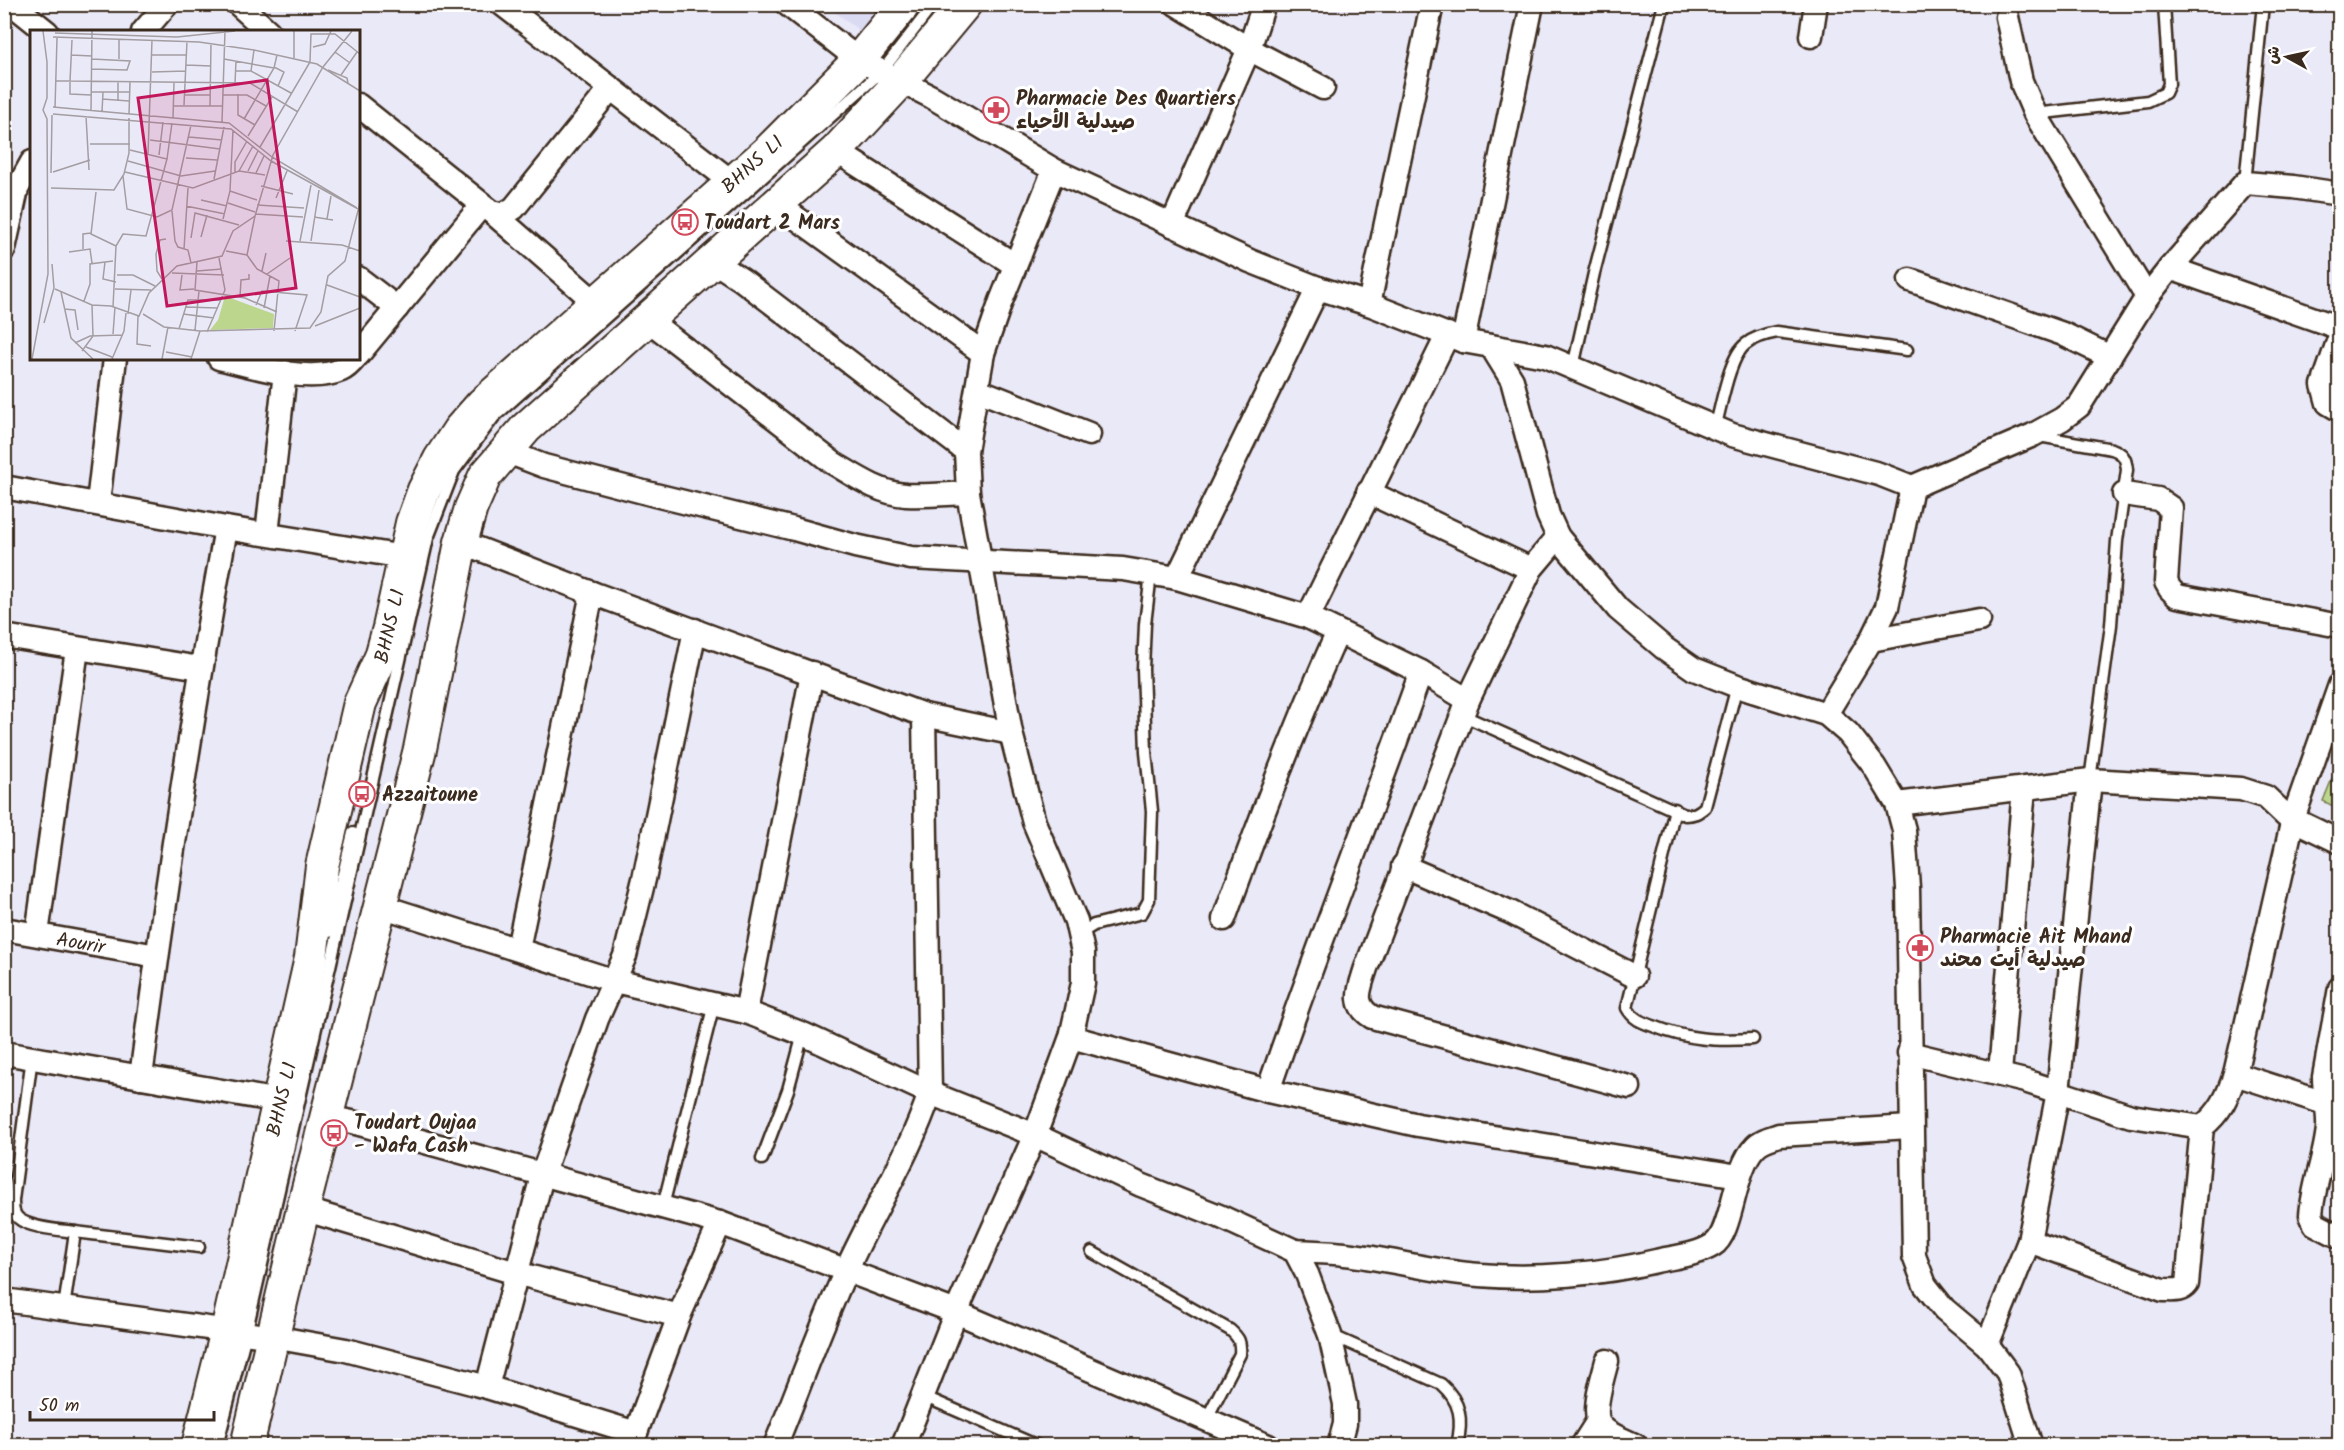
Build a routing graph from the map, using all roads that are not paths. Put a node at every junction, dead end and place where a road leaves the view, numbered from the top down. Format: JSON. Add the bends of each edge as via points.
{"nodes":[{"id":1,"x":12,"y":4,"type":"edge"},
{"id":2,"x":167,"y":4,"type":"edge"},
{"id":3,"x":238,"y":4,"type":"edge"},
{"id":4,"x":502,"y":4,"type":"edge"},
{"id":5,"x":787,"y":4,"type":"edge"},
{"id":6,"x":904,"y":4,"type":"edge"},
{"id":7,"x":922,"y":4,"type":"edge"},
{"id":8,"x":934,"y":4,"type":"edge"},
{"id":9,"x":965,"y":4,"type":"edge"},
{"id":10,"x":1176,"y":4,"type":"edge"},
{"id":11,"x":1264,"y":4,"type":"edge"},
{"id":12,"x":1432,"y":4,"type":"edge"},
{"id":13,"x":1532,"y":4,"type":"edge"},
{"id":14,"x":1664,"y":4,"type":"edge"},
{"id":15,"x":1816,"y":4,"type":"edge"},
{"id":16,"x":2163,"y":4,"type":"edge"},
{"id":17,"x":2263,"y":4,"type":"edge"},
{"id":18,"x":2007,"y":17,"type":"dead end"},
{"id":19,"x":44,"y":30,"type":"edge"},
{"id":20,"x":145,"y":30,"type":"edge"},
{"id":21,"x":267,"y":30,"type":"edge"},
{"id":22,"x":1811,"y":36,"type":"dead end"},
{"id":23,"x":1249,"y":49,"type":"junction"},
{"id":24,"x":879,"y":70,"type":"junction"},
{"id":25,"x":611,"y":88,"type":"junction"},
{"id":26,"x":1323,"y":88,"type":"dead end"},
{"id":27,"x":360,"y":107,"type":"edge"},
{"id":28,"x":2035,"y":114,"type":"junction"},
{"id":29,"x":836,"y":151,"type":"junction"},
{"id":30,"x":30,"y":166,"type":"edge"},
{"id":31,"x":1054,"y":170,"type":"junction"},
{"id":32,"x":732,"y":182,"type":"junction"},
{"id":33,"x":2245,"y":183,"type":"junction"},
{"id":34,"x":2340,"y":194,"type":"edge"},
{"id":35,"x":777,"y":204,"type":"junction"},
{"id":36,"x":488,"y":209,"type":"junction"},
{"id":37,"x":1173,"y":225,"type":"junction"},
{"id":38,"x":4,"y":249,"type":"edge"},
{"id":39,"x":713,"y":261,"type":"junction"},
{"id":40,"x":1015,"y":265,"type":"junction"},
{"id":41,"x":2170,"y":268,"type":"junction"},
{"id":42,"x":360,"y":280,"type":"edge"},
{"id":43,"x":1910,"y":280,"type":"dead end"},
{"id":44,"x":1318,"y":288,"type":"junction"},
{"id":45,"x":2147,"y":297,"type":"junction"},
{"id":46,"x":596,"y":303,"type":"junction"},
{"id":47,"x":1369,"y":303,"type":"junction"},
{"id":48,"x":397,"y":308,"type":"junction"},
{"id":49,"x":648,"y":320,"type":"junction"},
{"id":50,"x":2340,"y":328,"type":"edge"},
{"id":51,"x":2340,"y":336,"type":"edge"},
{"id":52,"x":1455,"y":337,"type":"junction"},
{"id":53,"x":1491,"y":346,"type":"junction"},
{"id":54,"x":1907,"y":350,"type":"dead end"},
{"id":55,"x":360,"y":353,"type":"edge"},
{"id":56,"x":983,"y":353,"type":"junction"},
{"id":57,"x":2110,"y":357,"type":"junction"},
{"id":58,"x":116,"y":360,"type":"edge"},
{"id":59,"x":228,"y":360,"type":"edge"},
{"id":60,"x":354,"y":360,"type":"edge"},
{"id":61,"x":1573,"y":367,"type":"junction"},
{"id":62,"x":285,"y":372,"type":"junction"},
{"id":63,"x":978,"y":390,"type":"junction"},
{"id":64,"x":2340,"y":410,"type":"edge"},
{"id":65,"x":1715,"y":428,"type":"junction"},
{"id":66,"x":1089,"y":434,"type":"dead end"},
{"id":67,"x":2033,"y":435,"type":"junction"},
{"id":68,"x":505,"y":451,"type":"junction"},
{"id":69,"x":966,"y":451,"type":"junction"},
{"id":70,"x":4,"y":487,"type":"edge"},
{"id":71,"x":1912,"y":487,"type":"junction"},
{"id":72,"x":1368,"y":492,"type":"junction"},
{"id":73,"x":968,"y":493,"type":"junction"},
{"id":74,"x":2124,"y":494,"type":"junction"},
{"id":75,"x":98,"y":503,"type":"junction"},
{"id":76,"x":226,"y":528,"type":"junction"},
{"id":77,"x":267,"y":534,"type":"junction"},
{"id":78,"x":1558,"y":537,"type":"junction"},
{"id":79,"x":461,"y":542,"type":"junction"},
{"id":80,"x":404,"y":557,"type":"junction"},
{"id":81,"x":979,"y":560,"type":"junction"},
{"id":82,"x":1531,"y":569,"type":"junction"},
{"id":83,"x":1151,"y":574,"type":"junction"},
{"id":84,"x":1177,"y":578,"type":"junction"},
{"id":85,"x":592,"y":593,"type":"junction"},
{"id":86,"x":1308,"y":616,"type":"junction"},
{"id":87,"x":1979,"y":620,"type":"dead end"},
{"id":88,"x":2340,"y":626,"type":"edge"},
{"id":89,"x":694,"y":630,"type":"junction"},
{"id":90,"x":1338,"y":632,"type":"junction"},
{"id":91,"x":4,"y":636,"type":"edge"},
{"id":92,"x":1871,"y":640,"type":"junction"},
{"id":93,"x":77,"y":649,"type":"junction"},
{"id":94,"x":201,"y":668,"type":"junction"},
{"id":95,"x":1421,"y":672,"type":"junction"},
{"id":96,"x":812,"y":673,"type":"junction"},
{"id":97,"x":2340,"y":685,"type":"edge"},
{"id":98,"x":1737,"y":686,"type":"junction"},
{"id":99,"x":1465,"y":707,"type":"junction"},
{"id":100,"x":1826,"y":714,"type":"junction"},
{"id":101,"x":924,"y":715,"type":"junction"},
{"id":102,"x":1011,"y":733,"type":"junction"},
{"id":103,"x":2090,"y":780,"type":"junction"},
{"id":104,"x":2024,"y":788,"type":"junction"},
{"id":105,"x":1897,"y":804,"type":"junction"},
{"id":106,"x":1675,"y":810,"type":"junction"},
{"id":107,"x":2293,"y":819,"type":"junction"},
{"id":108,"x":2340,"y":842,"type":"edge"},
{"id":109,"x":1403,"y":866,"type":"junction"},
{"id":110,"x":381,"y":906,"type":"junction"},
{"id":111,"x":1224,"y":919,"type":"dead end"},
{"id":112,"x":4,"y":929,"type":"edge"},
{"id":113,"x":37,"y":934,"type":"junction"},
{"id":114,"x":1079,"y":934,"type":"junction"},
{"id":115,"x":518,"y":950,"type":"junction"},
{"id":116,"x":157,"y":956,"type":"junction"},
{"id":117,"x":1634,"y":976,"type":"junction"},
{"id":118,"x":615,"y":981,"type":"junction"},
{"id":119,"x":2340,"y":988,"type":"edge"},
{"id":120,"x":714,"y":1004,"type":"junction"},
{"id":121,"x":746,"y":1012,"type":"junction"},
{"id":122,"x":803,"y":1034,"type":"junction"},
{"id":123,"x":1071,"y":1037,"type":"junction"},
{"id":124,"x":1753,"y":1039,"type":"dead end"},
{"id":125,"x":4,"y":1053,"type":"edge"},
{"id":126,"x":1909,"y":1053,"type":"junction"},
{"id":127,"x":33,"y":1057,"type":"junction"},
{"id":128,"x":2000,"y":1073,"type":"junction"},
{"id":129,"x":2235,"y":1074,"type":"junction"},
{"id":130,"x":141,"y":1077,"type":"junction"},
{"id":131,"x":1629,"y":1087,"type":"dead end"},
{"id":132,"x":1268,"y":1091,"type":"junction"},
{"id":133,"x":2058,"y":1092,"type":"junction"},
{"id":134,"x":930,"y":1093,"type":"junction"},
{"id":135,"x":279,"y":1101,"type":"junction"},
{"id":136,"x":2333,"y":1106,"type":"edge"},
{"id":137,"x":327,"y":1117,"type":"junction"},
{"id":138,"x":1910,"y":1127,"type":"junction"},
{"id":139,"x":2202,"y":1127,"type":"junction"},
{"id":140,"x":1035,"y":1135,"type":"junction"},
{"id":141,"x":762,"y":1159,"type":"dead end"},
{"id":142,"x":542,"y":1176,"type":"junction"},
{"id":143,"x":1739,"y":1176,"type":"junction"},
{"id":144,"x":663,"y":1206,"type":"junction"},
{"id":145,"x":303,"y":1209,"type":"junction"},
{"id":146,"x":720,"y":1223,"type":"junction"},
{"id":147,"x":75,"y":1232,"type":"junction"},
{"id":148,"x":2340,"y":1237,"type":"edge"},
{"id":149,"x":2029,"y":1241,"type":"junction"},
{"id":150,"x":199,"y":1247,"type":"dead end"},
{"id":151,"x":1295,"y":1251,"type":"junction"},
{"id":152,"x":1092,"y":1252,"type":"dead end"},
{"id":153,"x":846,"y":1271,"type":"junction"},
{"id":154,"x":516,"y":1272,"type":"junction"},
{"id":155,"x":4,"y":1300,"type":"edge"},
{"id":156,"x":63,"y":1308,"type":"junction"},
{"id":157,"x":956,"y":1312,"type":"junction"},
{"id":158,"x":679,"y":1316,"type":"junction"},
{"id":159,"x":245,"y":1333,"type":"junction"},
{"id":160,"x":1330,"y":1335,"type":"junction"},
{"id":161,"x":1987,"y":1345,"type":"junction"},
{"id":162,"x":1607,"y":1361,"type":"dead end"},
{"id":163,"x":487,"y":1387,"type":"junction"},
{"id":164,"x":923,"y":1396,"type":"junction"},
{"id":165,"x":1206,"y":1420,"type":"junction"},
{"id":166,"x":1598,"y":1421,"type":"junction"},
{"id":167,"x":634,"y":1439,"type":"edge"},
{"id":168,"x":908,"y":1444,"type":"edge"},
{"id":169,"x":198,"y":1446,"type":"edge"},
{"id":170,"x":208,"y":1446,"type":"edge"},
{"id":171,"x":217,"y":1446,"type":"edge"},
{"id":172,"x":247,"y":1446,"type":"edge"},
{"id":173,"x":775,"y":1446,"type":"edge"},
{"id":174,"x":1038,"y":1446,"type":"edge"},
{"id":175,"x":1268,"y":1446,"type":"edge"},
{"id":176,"x":1339,"y":1446,"type":"edge"},
{"id":177,"x":1457,"y":1446,"type":"edge"},
{"id":178,"x":1582,"y":1446,"type":"edge"},
{"id":179,"x":1636,"y":1446,"type":"edge"},
{"id":180,"x":2031,"y":1446,"type":"edge"}],
"edges":[{"from":1,"to":19,"type":"street"},
{"from":2,"to":20,"type":"street"},
{"from":3,"to":21,"type":"street"},
{"from":4,"to":25,"type":"street"},
{"from":5,"to":24,"type":"street"},
{"from":6,"to":24,"type":"street"},
{"from":7,"to":24,"type":"lane","name":"BHNS L1"},
{"from":8,"to":24,"type":"lane","name":"BHNS L1"},
{"from":9,"to":24,"type":"street"},
{"from":10,"to":23,"type":"street"},
{"from":11,"to":23,"type":"street"},
{"from":12,"to":47,"type":"street"},
{"from":13,"to":52,"type":"street"},
{"from":14,"to":61,"type":"lane"},
{"from":15,"to":22,"type":"street"},
{"from":16,"to":28,"type":"lane","via":[[2169,84],[2165,93],[2148,101]]},
{"from":17,"to":33,"type":"lane"},
{"from":18,"to":28,"type":"street","via":[[2021,81]]},
{"from":23,"to":26,"type":"street"},
{"from":23,"to":37,"type":"street"},
{"from":24,"to":29,"type":"street"},
{"from":24,"to":31,"type":"street"},
{"from":24,"to":32,"type":"street"},
{"from":24,"to":159,"type":"lane","name":"BHNS L1","via":[[494,417],[454,471],[428,538]]},
{"from":25,"to":32,"type":"street"},
{"from":25,"to":36,"type":"street","via":[[514,208],[504,214]]},
{"from":27,"to":36,"type":"street"},
{"from":28,"to":45,"type":"street"},
{"from":29,"to":35,"type":"street"},
{"from":29,"to":40,"type":"street"},
{"from":30,"to":38,"type":"street","via":[[17,189]]},
{"from":31,"to":37,"type":"street"},
{"from":31,"to":40,"type":"street"},
{"from":32,"to":46,"type":"street"},
{"from":33,"to":34,"type":"street"},
{"from":33,"to":41,"type":"street"},
{"from":35,"to":39,"type":"street"},
{"from":35,"to":56,"type":"street"},
{"from":36,"to":46,"type":"street"},
{"from":36,"to":48,"type":"street"},
{"from":37,"to":44,"type":"street"},
{"from":39,"to":49,"type":"street"},
{"from":39,"to":69,"type":"street"},
{"from":40,"to":56,"type":"street"},
{"from":41,"to":45,"type":"street"},
{"from":41,"to":50,"type":"street"},
{"from":42,"to":48,"type":"street"},
{"from":43,"to":57,"type":"street","via":[[2063,334]]},
{"from":44,"to":47,"type":"street"},
{"from":44,"to":84,"type":"street"},
{"from":45,"to":57,"type":"street"},
{"from":46,"to":80,"type":"street","via":[[482,404],[459,430],[424,490]]},
{"from":47,"to":52,"type":"street"},
{"from":48,"to":55,"type":"street"},
{"from":49,"to":68,"type":"street"},
{"from":49,"to":73,"type":"street","via":[[832,463],[861,480],[905,495]]},
{"from":51,"to":64,"type":"street","via":[[2323,385],[2328,402]]},
{"from":52,"to":53,"type":"street"},
{"from":52,"to":72,"type":"street"},
{"from":53,"to":61,"type":"street","via":[[1545,356]]},
{"from":53,"to":78,"type":"street","via":[[1512,380],[1548,515]]},
{"from":54,"to":65,"type":"lane","via":[[1777,332],[1759,336],[1744,345],[1735,360]]},
{"from":56,"to":63,"type":"street"},
{"from":57,"to":67,"type":"street","via":[[2079,406]]},
{"from":58,"to":75,"type":"street"},
{"from":59,"to":62,"type":"street"},
{"from":60,"to":62,"type":"street","via":[[343,370],[325,375]]},
{"from":61,"to":65,"type":"street"},
{"from":62,"to":77,"type":"street"},
{"from":63,"to":66,"type":"street"},
{"from":63,"to":69,"type":"street"},
{"from":65,"to":71,"type":"street"},
{"from":67,"to":71,"type":"street"},
{"from":67,"to":74,"type":"lane","via":[[2120,452],[2126,459]]},
{"from":68,"to":79,"type":"street","via":[[485,476]]},
{"from":68,"to":81,"type":"street","via":[[544,465],[855,546],[911,558]]},
{"from":69,"to":73,"type":"street"},
{"from":70,"to":75,"type":"street"},
{"from":71,"to":92,"type":"street","via":[[1887,607]]},
{"from":72,"to":82,"type":"street"},
{"from":72,"to":86,"type":"street"},
{"from":73,"to":81,"type":"street"},
{"from":74,"to":88,"type":"street","via":[[2158,499],[2171,508],[2166,582],[2177,596]]},
{"from":74,"to":103,"type":"lane","via":[[2112,625]]},
{"from":75,"to":76,"type":"street"},
{"from":76,"to":77,"type":"street"},
{"from":76,"to":94,"type":"street"},
{"from":77,"to":80,"type":"street"},
{"from":78,"to":82,"type":"street"},
{"from":78,"to":98,"type":"street","via":[[1618,609],[1664,648],[1694,669]]},
{"from":79,"to":85,"type":"street"},
{"from":79,"to":110,"type":"street","via":[[420,749]]},
{"from":80,"to":135,"type":"street","via":[[390,628],[360,703],[322,866],[311,958]]},
{"from":81,"to":83,"type":"street"},
{"from":81,"to":102,"type":"street"},
{"from":82,"to":99,"type":"street"},
{"from":83,"to":84,"type":"street"},
{"from":83,"to":114,"type":"lane","via":[[1143,669],[1152,811],[1149,900],[1142,913],[1094,925]]},
{"from":84,"to":86,"type":"street"},
{"from":85,"to":89,"type":"street"},
{"from":85,"to":115,"type":"street"},
{"from":86,"to":90,"type":"street"},
{"from":87,"to":92,"type":"street"},
{"from":89,"to":96,"type":"street"},
{"from":89,"to":118,"type":"street","via":[[644,879]]},
{"from":90,"to":95,"type":"street"},
{"from":90,"to":111,"type":"street","via":[[1306,702]]},
{"from":91,"to":93,"type":"street"},
{"from":92,"to":100,"type":"street"},
{"from":93,"to":94,"type":"street"},
{"from":93,"to":113,"type":"street"},
{"from":94,"to":116,"type":"street"},
{"from":95,"to":99,"type":"street"},
{"from":95,"to":132,"type":"street"},
{"from":96,"to":101,"type":"street"},
{"from":96,"to":121,"type":"street"},
{"from":97,"to":107,"type":"street"},
{"from":98,"to":100,"type":"street"},
{"from":98,"to":106,"type":"lane","via":[[1705,807],[1690,814]]},
{"from":99,"to":106,"type":"lane"},
{"from":99,"to":109,"type":"street"},
{"from":100,"to":105,"type":"street","via":[[1848,733]]},
{"from":101,"to":102,"type":"street"},
{"from":101,"to":134,"type":"street"},
{"from":102,"to":114,"type":"street","via":[[1034,822]]},
{"from":103,"to":104,"type":"street"},
{"from":103,"to":107,"type":"street","via":[[2241,789],[2266,797]]},
{"from":103,"to":133,"type":"street"},
{"from":104,"to":105,"type":"street"},
{"from":104,"to":128,"type":"street"},
{"from":105,"to":126,"type":"street","via":[[1904,830],[1908,888]]},
{"from":106,"to":117,"type":"lane"},
{"from":107,"to":108,"type":"street"},
{"from":107,"to":129,"type":"street"},
{"from":109,"to":117,"type":"street","via":[[1510,912]]},
{"from":109,"to":131,"type":"street","via":[[1359,993],[1359,1006],[1364,1012]]},
{"from":110,"to":115,"type":"street"},
{"from":110,"to":137,"type":"street"},
{"from":112,"to":113,"type":"street","name":"Aourir"},
{"from":113,"to":116,"type":"street","name":"Aourir"},
{"from":114,"to":123,"type":"street","via":[[1083,983]]},
{"from":115,"to":118,"type":"street"},
{"from":116,"to":130,"type":"street"},
{"from":117,"to":124,"type":"lane","via":[[1627,1008],[1641,1022],[1691,1039]]},
{"from":118,"to":120,"type":"street"},
{"from":118,"to":142,"type":"street","via":[[597,1019]]},
{"from":119,"to":136,"type":"street","via":[[2324,1077]]},
{"from":120,"to":121,"type":"street"},
{"from":120,"to":144,"type":"lane"},
{"from":121,"to":122,"type":"street"},
{"from":122,"to":134,"type":"street"},
{"from":122,"to":141,"type":"lane","via":[[788,1090]]},
{"from":123,"to":132,"type":"street"},
{"from":123,"to":140,"type":"street"},
{"from":125,"to":127,"type":"street"},
{"from":126,"to":128,"type":"street"},
{"from":126,"to":138,"type":"street"},
{"from":127,"to":130,"type":"street"},
{"from":127,"to":147,"type":"lane","via":[[14,1212],[29,1224]]},
{"from":128,"to":133,"type":"street"},
{"from":129,"to":136,"type":"street"},
{"from":129,"to":139,"type":"street","via":[[2228,1097],[2216,1116]]},
{"from":130,"to":135,"type":"street"},
{"from":132,"to":143,"type":"street","via":[[1418,1125]]},
{"from":133,"to":139,"type":"street","via":[[2131,1116]]},
{"from":133,"to":149,"type":"street"},
{"from":134,"to":140,"type":"street"},
{"from":134,"to":153,"type":"street","via":[[903,1161]]},
{"from":135,"to":159,"type":"street"},
{"from":136,"to":148,"type":"street","via":[[2311,1215],[2315,1224]]},
{"from":137,"to":142,"type":"street"},
{"from":137,"to":145,"type":"street"},
{"from":138,"to":143,"type":"street","via":[[1779,1135],[1754,1148]]},
{"from":138,"to":161,"type":"street","via":[[1914,1256],[1925,1285],[1944,1309]]},
{"from":139,"to":149,"type":"street","via":[[2184,1288],[2163,1290]]},
{"from":140,"to":151,"type":"street"},
{"from":140,"to":157,"type":"street"},
{"from":142,"to":144,"type":"street"},
{"from":142,"to":154,"type":"street"},
{"from":143,"to":151,"type":"street","via":[[1723,1233],[1716,1243],[1644,1264],[1593,1272],[1480,1275],[1345,1254]]},
{"from":144,"to":146,"type":"street"},
{"from":145,"to":154,"type":"street"},
{"from":145,"to":159,"type":"street"},
{"from":146,"to":153,"type":"street"},
{"from":146,"to":158,"type":"street"},
{"from":147,"to":150,"type":"lane"},
{"from":147,"to":156,"type":"lane"},
{"from":149,"to":161,"type":"street"},
{"from":151,"to":160,"type":"street"},
{"from":152,"to":165,"type":"lane","via":[[1239,1337],[1240,1354]]},
{"from":153,"to":157,"type":"street"},
{"from":153,"to":173,"type":"street"},
{"from":154,"to":158,"type":"street"},
{"from":154,"to":163,"type":"street"},
{"from":155,"to":156,"type":"street"},
{"from":156,"to":159,"type":"street"},
{"from":157,"to":164,"type":"street"},
{"from":157,"to":165,"type":"street"},
{"from":158,"to":167,"type":"street"},
{"from":159,"to":163,"type":"street","via":[[346,1350]]},
{"from":159,"to":169,"type":"street"},
{"from":159,"to":170,"type":"lane","name":"BHNS L1"},
{"from":159,"to":171,"type":"lane","name":"BHNS L1"},
{"from":159,"to":172,"type":"street"},
{"from":160,"to":176,"type":"street","via":[[1345,1404]]},
{"from":160,"to":177,"type":"lane","via":[[1441,1384],[1454,1396],[1459,1412]]},
{"from":161,"to":180,"type":"street","via":[[2008,1373]]},
{"from":162,"to":166,"type":"street"},
{"from":163,"to":167,"type":"street"},
{"from":164,"to":168,"type":"street"},
{"from":164,"to":174,"type":"lane"},
{"from":165,"to":175,"type":"street"},
{"from":166,"to":178,"type":"street"},
{"from":166,"to":179,"type":"street","via":[[1603,1428]]}]}
